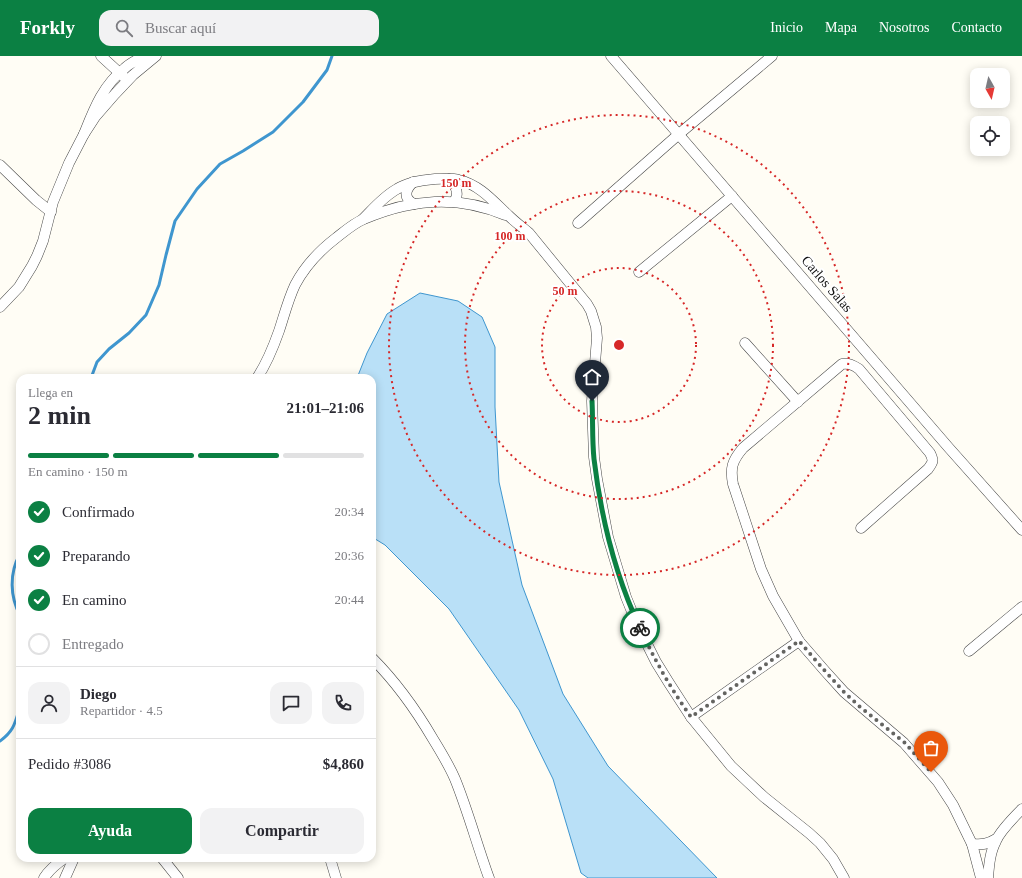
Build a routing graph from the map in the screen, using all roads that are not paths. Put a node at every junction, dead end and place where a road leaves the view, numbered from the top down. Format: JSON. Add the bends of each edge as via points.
{"nodes":[{"id":1,"x":101,"y":56,"type":"edge"},
{"id":2,"x":144,"y":56,"type":"edge"},
{"id":3,"x":156,"y":56,"type":"edge"},
{"id":4,"x":612,"y":56,"type":"edge"},
{"id":5,"x":772,"y":56,"type":"edge"},
{"id":6,"x":119,"y":73,"type":"junction"},
{"id":7,"x":128,"y":81,"type":"junction"},
{"id":8,"x":84,"y":134,"type":"junction"},
{"id":9,"x":679,"y":134,"type":"junction"},
{"id":10,"x":0,"y":165,"type":"edge"},
{"id":11,"x":449,"y":179,"type":"junction"},
{"id":12,"x":413,"y":182,"type":"junction"},
{"id":13,"x":732,"y":196,"type":"junction"},
{"id":14,"x":454,"y":202,"type":"junction"},
{"id":15,"x":414,"y":204,"type":"junction"},
{"id":16,"x":51,"y":212,"type":"junction"},
{"id":17,"x":509,"y":216,"type":"junction"},
{"id":18,"x":363,"y":219,"type":"junction"},
{"id":19,"x":578,"y":223,"type":"dead end"},
{"id":20,"x":639,"y":272,"type":"dead end"},
{"id":21,"x":0,"y":307,"type":"edge"},
{"id":22,"x":745,"y":343,"type":"dead end"},
{"id":23,"x":259,"y":374,"type":"edge"},
{"id":24,"x":798,"y":402,"type":"junction"},
{"id":25,"x":861,"y":528,"type":"dead end"},
{"id":26,"x":1022,"y":530,"type":"edge"},
{"id":27,"x":1022,"y":606,"type":"edge"},
{"id":28,"x":799,"y":641,"type":"junction"},
{"id":29,"x":969,"y":650,"type":"dead end"},
{"id":30,"x":376,"y":662,"type":"edge"},
{"id":31,"x":691,"y":717,"type":"junction"},
{"id":32,"x":1022,"y":809,"type":"edge"},
{"id":33,"x":996,"y":839,"type":"junction"},
{"id":34,"x":972,"y":844,"type":"junction"},
{"id":35,"x":59,"y":862,"type":"edge"},
{"id":36,"x":72,"y":862,"type":"edge"},
{"id":37,"x":165,"y":862,"type":"edge"},
{"id":38,"x":331,"y":862,"type":"edge"},
{"id":39,"x":44,"y":878,"type":"edge"},
{"id":40,"x":65,"y":878,"type":"edge"},
{"id":41,"x":178,"y":878,"type":"edge"},
{"id":42,"x":336,"y":878,"type":"edge"},
{"id":43,"x":489,"y":878,"type":"edge"},
{"id":44,"x":844,"y":878,"type":"edge"},
{"id":45,"x":981,"y":878,"type":"edge"},
{"id":46,"x":988,"y":878,"type":"edge"}],
"edges":[{"from":1,"to":6,"type":"street"},
{"from":2,"to":6,"type":"street"},
{"from":3,"to":7,"type":"street"},
{"from":4,"to":9,"type":"street","name":"Carlos Salas"},
{"from":5,"to":9,"type":"street"},
{"from":6,"to":7,"type":"street"},
{"from":6,"to":8,"type":"street","via":[[106,87]]},
{"from":7,"to":8,"type":"street","via":[[95,117]]},
{"from":8,"to":16,"type":"street","via":[[69,163]]},
{"from":9,"to":13,"type":"street","name":"Carlos Salas"},
{"from":9,"to":19,"type":"street"},
{"from":10,"to":16,"type":"street"},
{"from":11,"to":12,"type":"street"},
{"from":11,"to":14,"type":"street","via":[[458,192]]},
{"from":11,"to":17,"type":"street","via":[[471,184],[491,198]]},
{"from":12,"to":15,"type":"street","via":[[406,194]]},
{"from":12,"to":18,"type":"street","via":[[392,192]]},
{"from":13,"to":20,"type":"street"},
{"from":13,"to":26,"type":"street","name":"Carlos Salas"},
{"from":14,"to":15,"type":"street"},
{"from":14,"to":17,"type":"street","via":[[490,208]]},
{"from":15,"to":18,"type":"street"},
{"from":16,"to":21,"type":"street","via":[[43,241],[32,266],[19,287]]},
{"from":17,"to":31,"type":"street","via":[[534,239],[592,310],[596,327],[592,401],[594,457],[608,537],[626,597],[638,624],[656,662]]},
{"from":18,"to":23,"type":"street","via":[[323,247],[304,270],[295,285],[273,349]]},
{"from":22,"to":24,"type":"street"},
{"from":24,"to":25,"type":"street","via":[[842,364],[852,364],[860,369],[930,453],[933,460],[928,469]]},
{"from":24,"to":28,"type":"street","via":[[743,448],[732,464],[731,473],[761,569]]},
{"from":27,"to":29,"type":"street"},
{"from":28,"to":31,"type":"street"},
{"from":28,"to":34,"type":"street","via":[[844,692],[904,742],[923,763],[949,799]]},
{"from":30,"to":43,"type":"street","via":[[407,699],[443,756],[468,814]]},
{"from":31,"to":44,"type":"street","via":[[731,766],[820,844]]},
{"from":32,"to":33,"type":"street"},
{"from":33,"to":34,"type":"street","via":[[981,845]]},
{"from":33,"to":46,"type":"street"},
{"from":34,"to":45,"type":"street"},
{"from":35,"to":39,"type":"street"},
{"from":36,"to":40,"type":"street"},
{"from":37,"to":41,"type":"street"},
{"from":38,"to":42,"type":"street"}]}
